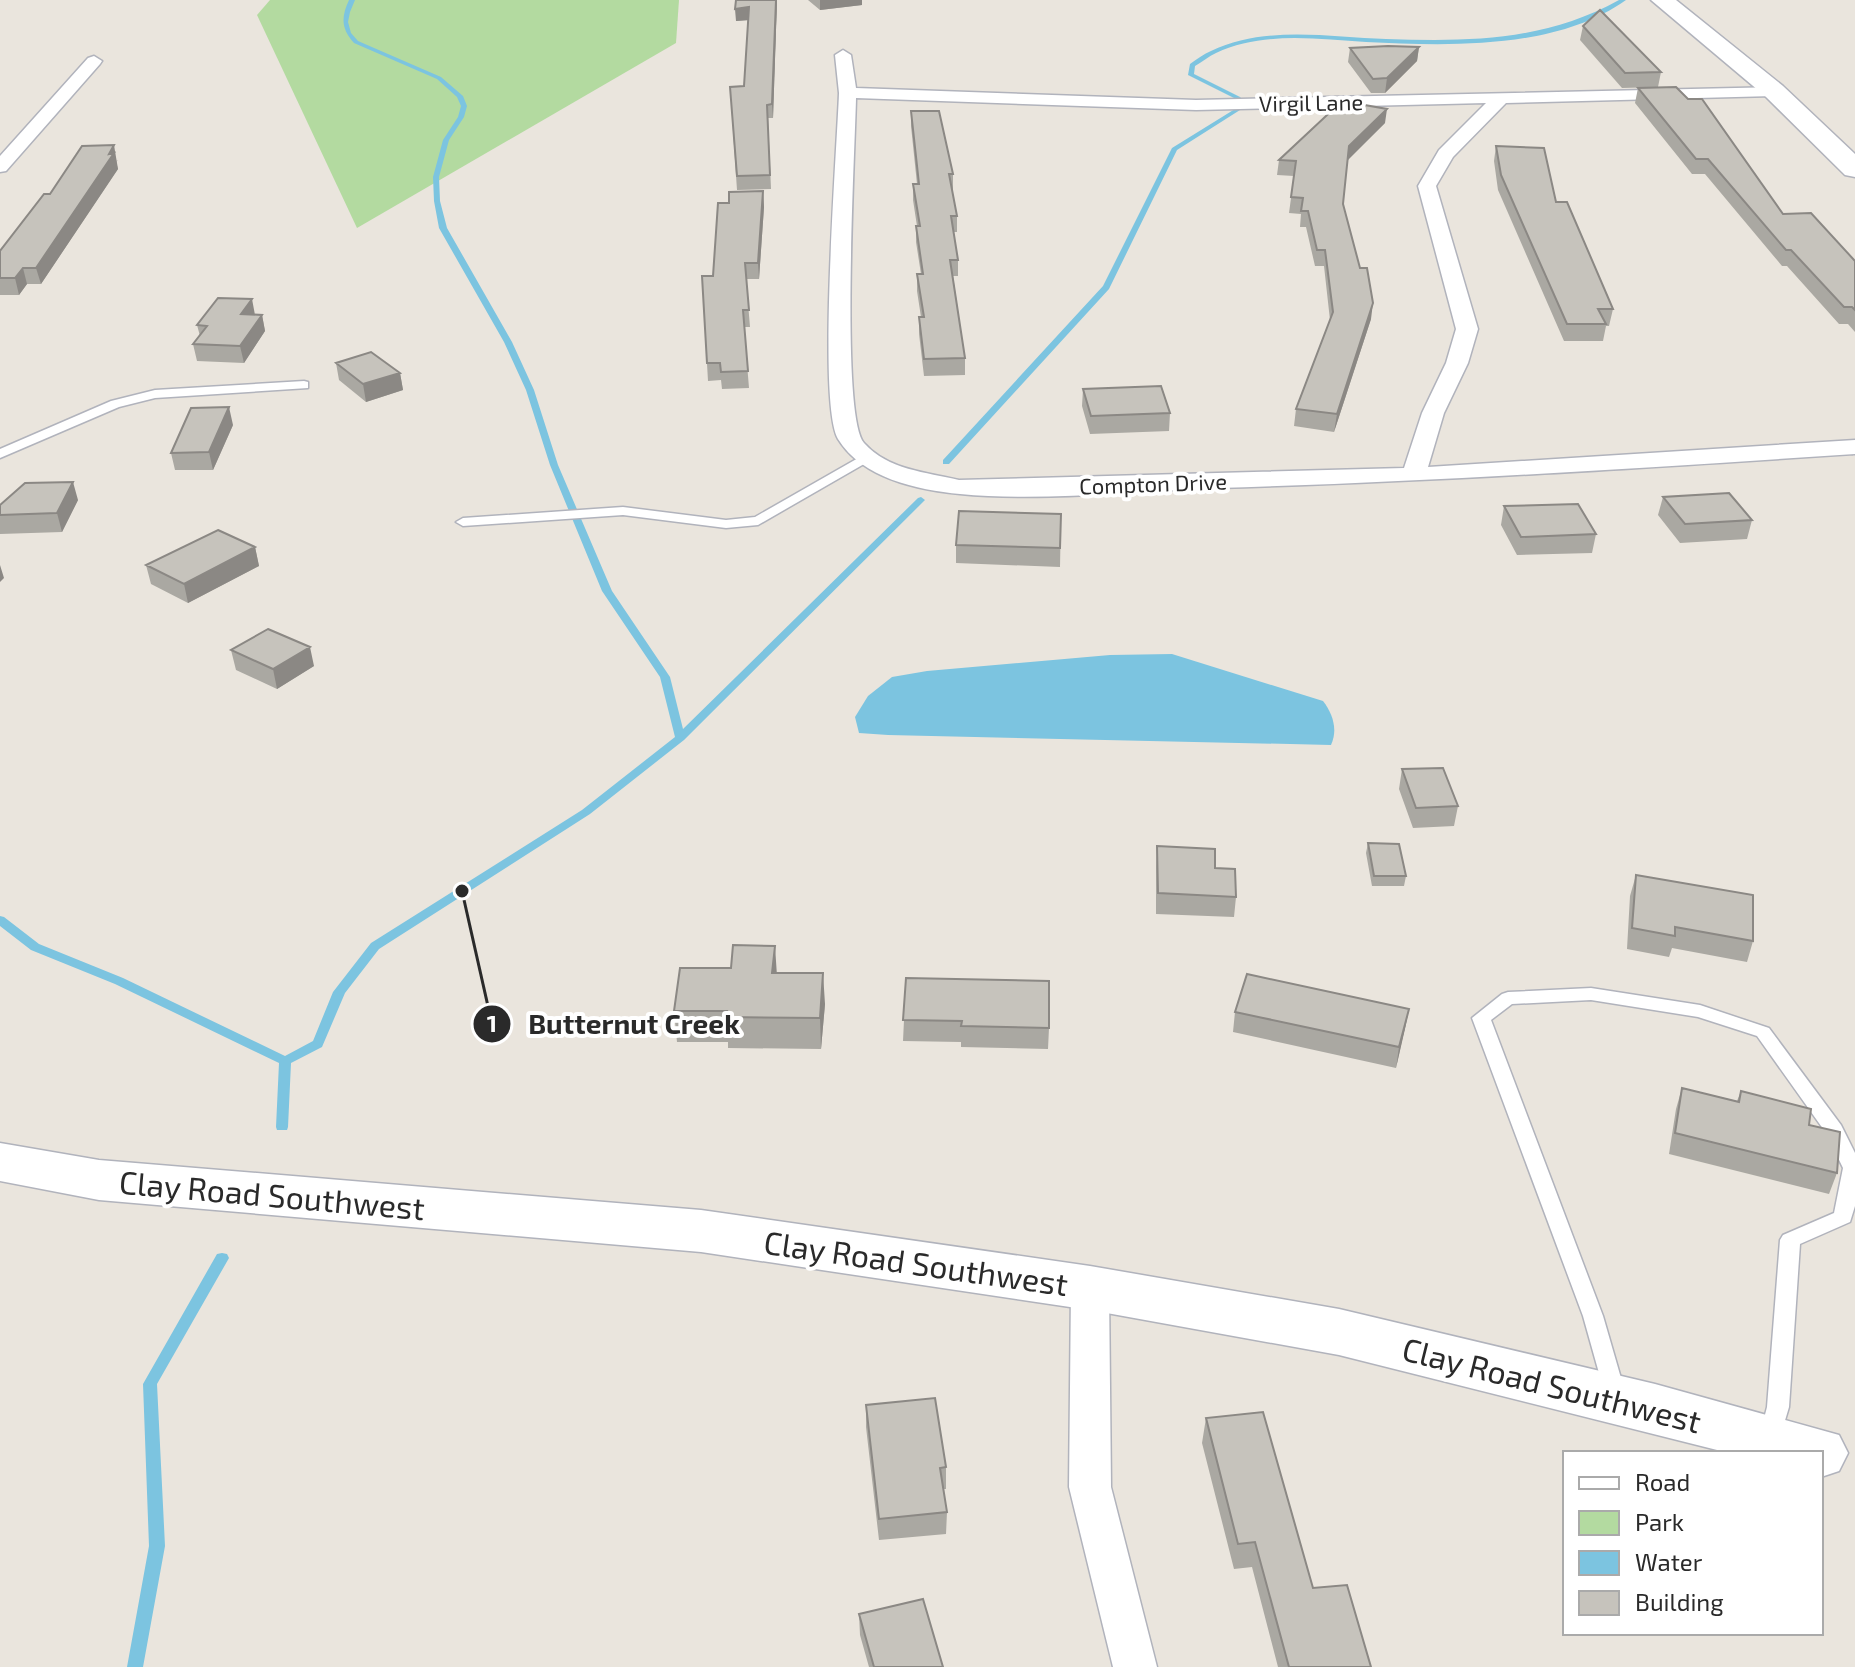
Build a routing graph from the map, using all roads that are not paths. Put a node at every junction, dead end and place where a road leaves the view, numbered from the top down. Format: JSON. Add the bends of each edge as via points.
{"nodes":[{"id":1,"x":1662,"y":0,"type":"edge"},
{"id":2,"x":843,"y":55,"type":"dead end"},
{"id":3,"x":94,"y":61,"type":"dead end"},
{"id":4,"x":1774,"y":91,"type":"junction"},
{"id":5,"x":848,"y":93,"type":"junction"},
{"id":6,"x":1502,"y":97,"type":"junction"},
{"id":7,"x":0,"y":167,"type":"edge"},
{"id":8,"x":1855,"y":169,"type":"edge"},
{"id":9,"x":304,"y":385,"type":"dead end"},
{"id":10,"x":1855,"y":447,"type":"edge"},
{"id":11,"x":0,"y":454,"type":"edge"},
{"id":12,"x":867,"y":457,"type":"junction"},
{"id":13,"x":1414,"y":475,"type":"junction"},
{"id":14,"x":463,"y":522,"type":"dead end"},
{"id":15,"x":0,"y":1162,"type":"edge"},
{"id":16,"x":1090,"y":1288,"type":"junction"},
{"id":17,"x":1616,"y":1399,"type":"junction"},
{"id":18,"x":1803,"y":1449,"type":"edge"},
{"id":19,"x":1823,"y":1454,"type":"edge"},
{"id":20,"x":1855,"y":1463,"type":"edge"},
{"id":21,"x":1135,"y":1667,"type":"edge"}],
"edges":[{"from":1,"to":4,"type":"street"},
{"from":2,"to":5,"type":"street"},
{"from":3,"to":7,"type":"street"},
{"from":4,"to":6,"type":"street","name":"Virgil Lane"},
{"from":4,"to":8,"type":"street"},
{"from":5,"to":6,"type":"street","name":"Virgil Lane","via":[[1196,105]]},
{"from":5,"to":12,"type":"street","via":[[840,326],[843,417],[847,435]]},
{"from":6,"to":13,"type":"street","via":[[1445,154],[1427,186],[1467,329]]},
{"from":9,"to":11,"type":"lane","via":[[155,394],[103,409]]},
{"from":10,"to":13,"type":"street","name":"Compton Drive"},
{"from":12,"to":13,"type":"street","name":"Compton Drive","via":[[914,479],[959,487]]},
{"from":12,"to":14,"type":"lane","via":[[758,521],[726,524],[623,511]]},
{"from":15,"to":16,"type":"street","name":"Clay Road Southwest","via":[[99,1180],[701,1231]]},
{"from":16,"to":17,"type":"street","name":"Clay Road Southwest","via":[[1339,1332]]},
{"from":16,"to":21,"type":"street","via":[[1090,1487]]},
{"from":17,"to":18,"type":"street","name":"Clay Road Southwest"},
{"from":17,"to":18,"type":"lane","via":[[1593,1316],[1481,1018],[1508,998],[1591,994],[1700,1011],[1763,1032],[1834,1130],[1853,1168],[1843,1217],[1790,1240],[1778,1407]]},
{"from":19,"to":20,"type":"street","name":"Clay Road Southwest"}]}
